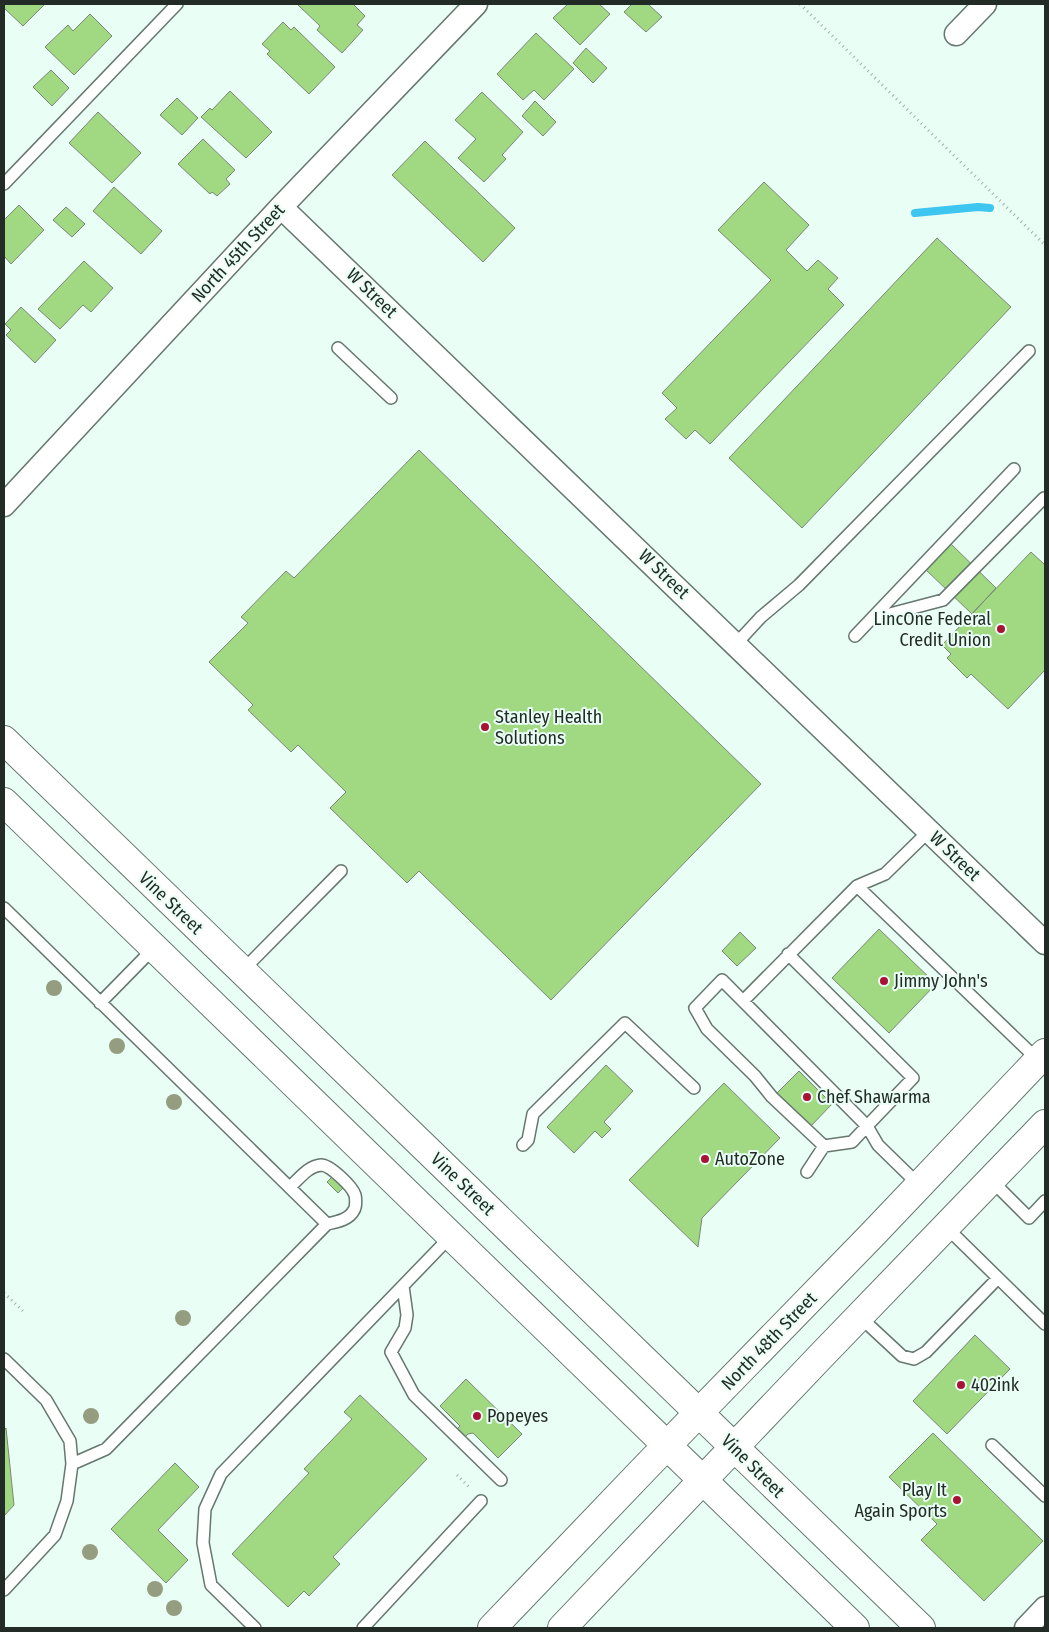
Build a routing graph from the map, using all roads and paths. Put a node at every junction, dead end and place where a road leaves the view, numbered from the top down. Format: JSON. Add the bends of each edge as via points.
{"nodes":[{"id":1,"x":177,"y":4,"type":"edge"},
{"id":2,"x":476,"y":4,"type":"edge"},
{"id":3,"x":800,"y":4,"type":"edge"},
{"id":4,"x":985,"y":4,"type":"edge"},
{"id":5,"x":956,"y":34,"type":"dead end"},
{"id":6,"x":4,"y":184,"type":"edge"},
{"id":7,"x":281,"y":207,"type":"junction"},
{"id":8,"x":1045,"y":245,"type":"edge"},
{"id":9,"x":338,"y":348,"type":"dead end"},
{"id":10,"x":1028,"y":351,"type":"dead end"},
{"id":11,"x":391,"y":398,"type":"dead end"},
{"id":12,"x":1014,"y":469,"type":"dead end"},
{"id":13,"x":1044,"y":498,"type":"dead end"},
{"id":14,"x":4,"y":506,"type":"edge"},
{"id":15,"x":871,"y":620,"type":"junction"},
{"id":16,"x":855,"y":636,"type":"dead end"},
{"id":17,"x":736,"y":644,"type":"junction"},
{"id":18,"x":4,"y":740,"type":"edge"},
{"id":19,"x":4,"y":802,"type":"edge"},
{"id":20,"x":929,"y":831,"type":"junction"},
{"id":21,"x":341,"y":870,"type":"dead end"},
{"id":22,"x":857,"y":886,"type":"junction"},
{"id":23,"x":4,"y":908,"type":"edge"},
{"id":24,"x":1045,"y":943,"type":"edge"},
{"id":25,"x":154,"y":948,"type":"junction"},
{"id":26,"x":788,"y":954,"type":"junction"},
{"id":27,"x":242,"y":972,"type":"junction"},
{"id":28,"x":743,"y":1001,"type":"junction"},
{"id":29,"x":100,"y":1003,"type":"junction"},
{"id":30,"x":1042,"y":1057,"type":"edge"},
{"id":31,"x":694,"y":1088,"type":"dead end"},
{"id":32,"x":1045,"y":1124,"type":"edge"},
{"id":33,"x":867,"y":1126,"type":"junction"},
{"id":34,"x":524,"y":1145,"type":"dead end"},
{"id":35,"x":824,"y":1146,"type":"junction"},
{"id":36,"x":807,"y":1172,"type":"dead end"},
{"id":37,"x":991,"y":1180,"type":"junction"},
{"id":38,"x":919,"y":1185,"type":"junction"},
{"id":39,"x":290,"y":1187,"type":"junction"},
{"id":40,"x":1045,"y":1201,"type":"edge"},
{"id":41,"x":327,"y":1224,"type":"junction"},
{"id":42,"x":945,"y":1226,"type":"junction"},
{"id":43,"x":451,"y":1236,"type":"junction"},
{"id":44,"x":998,"y":1278,"type":"junction"},
{"id":45,"x":403,"y":1286,"type":"junction"},
{"id":46,"x":4,"y":1293,"type":"edge"},
{"id":47,"x":24,"y":1312,"type":"dead end"},
{"id":48,"x":859,"y":1316,"type":"junction"},
{"id":49,"x":1045,"y":1324,"type":"edge"},
{"id":50,"x":4,"y":1359,"type":"edge"},
{"id":51,"x":699,"y":1412,"type":"junction"},
{"id":52,"x":992,"y":1445,"type":"dead end"},
{"id":53,"x":666,"y":1446,"type":"junction"},
{"id":54,"x":734,"y":1447,"type":"junction"},
{"id":55,"x":72,"y":1464,"type":"junction"},
{"id":56,"x":457,"y":1475,"type":"dead end"},
{"id":57,"x":501,"y":1480,"type":"dead end"},
{"id":58,"x":703,"y":1481,"type":"junction"},
{"id":59,"x":478,"y":1496,"type":"joint"},
{"id":60,"x":1045,"y":1496,"type":"edge"},
{"id":61,"x":4,"y":1590,"type":"edge"},
{"id":62,"x":1045,"y":1608,"type":"edge"},
{"id":63,"x":255,"y":1628,"type":"edge"},
{"id":64,"x":363,"y":1628,"type":"edge"},
{"id":65,"x":492,"y":1628,"type":"edge"},
{"id":66,"x":562,"y":1628,"type":"edge"},
{"id":67,"x":855,"y":1628,"type":"edge"},
{"id":68,"x":921,"y":1628,"type":"edge"},
{"id":69,"x":1026,"y":1628,"type":"edge"}],
"edges":[{"from":1,"to":6,"type":"lane"},
{"from":2,"to":7,"type":"street","name":"North 45th Street"},
{"from":3,"to":8,"type":"path"},
{"from":4,"to":5,"type":"street"},
{"from":7,"to":14,"type":"street","name":"North 45th Street"},
{"from":7,"to":17,"type":"street","name":"W Street"},
{"from":9,"to":11,"type":"lane"},
{"from":10,"to":17,"type":"lane","via":[[799,585],[761,617]]},
{"from":12,"to":15,"type":"lane"},
{"from":13,"to":15,"type":"lane","via":[[943,600]]},
{"from":15,"to":16,"type":"lane"},
{"from":17,"to":20,"type":"street","name":"W Street"},
{"from":18,"to":27,"type":"main road","name":"Vine Street"},
{"from":19,"to":25,"type":"main road"},
{"from":20,"to":22,"type":"lane","via":[[886,874]]},
{"from":20,"to":24,"type":"street","name":"W Street"},
{"from":21,"to":27,"type":"lane"},
{"from":22,"to":26,"type":"lane"},
{"from":22,"to":30,"type":"lane"},
{"from":23,"to":29,"type":"lane"},
{"from":25,"to":29,"type":"lane"},
{"from":25,"to":43,"type":"main road"},
{"from":26,"to":28,"type":"lane"},
{"from":26,"to":33,"type":"lane","via":[[913,1078]]},
{"from":27,"to":51,"type":"main road","name":"Vine Street"},
{"from":28,"to":33,"type":"lane"},
{"from":28,"to":35,"type":"lane","via":[[722,980],[695,1008],[707,1029]]},
{"from":29,"to":39,"type":"lane"},
{"from":30,"to":38,"type":"main road","name":"North 48th Street"},
{"from":31,"to":34,"type":"lane","via":[[625,1023],[532,1114],[528,1140]]},
{"from":32,"to":37,"type":"main road"},
{"from":33,"to":35,"type":"lane","via":[[852,1142]]},
{"from":33,"to":38,"type":"lane","via":[[878,1145]]},
{"from":35,"to":36,"type":"lane"},
{"from":37,"to":40,"type":"lane","via":[[1029,1218]]},
{"from":37,"to":42,"type":"main road"},
{"from":38,"to":51,"type":"main road","name":"North 48th Street"},
{"from":39,"to":41,"type":"lane"},
{"from":39,"to":41,"type":"lane","via":[[309,1169],[323,1165],[331,1168],[351,1189],[356,1202],[354,1211],[345,1219]]},
{"from":41,"to":55,"type":"lane","via":[[106,1449]]},
{"from":42,"to":44,"type":"lane"},
{"from":42,"to":48,"type":"main road"},
{"from":43,"to":45,"type":"lane"},
{"from":43,"to":53,"type":"main road"},
{"from":44,"to":48,"type":"lane","via":[[926,1352],[914,1359],[902,1356]]},
{"from":44,"to":49,"type":"lane"},
{"from":45,"to":57,"type":"lane","via":[[407,1315],[405,1328],[391,1352],[414,1395]]},
{"from":45,"to":63,"type":"lane","via":[[221,1474],[205,1509],[203,1543],[212,1585]]},
{"from":46,"to":47,"type":"path"},
{"from":48,"to":54,"type":"main road"},
{"from":50,"to":55,"type":"lane","via":[[46,1400],[70,1441]]},
{"from":51,"to":53,"type":"main road","name":"North 48th Street"},
{"from":51,"to":54,"type":"main road","name":"Vine Street"},
{"from":52,"to":60,"type":"lane"},
{"from":53,"to":58,"type":"main road"},
{"from":53,"to":65,"type":"main road","name":"North 48th Street"},
{"from":54,"to":58,"type":"main road"},
{"from":54,"to":68,"type":"main road","name":"Vine Street"},
{"from":55,"to":61,"type":"lane","via":[[67,1501],[55,1535]]},
{"from":56,"to":59,"type":"path"},
{"from":58,"to":66,"type":"main road"},
{"from":58,"to":67,"type":"main road"},
{"from":59,"to":64,"type":"lane"},
{"from":62,"to":69,"type":"street"}]}
